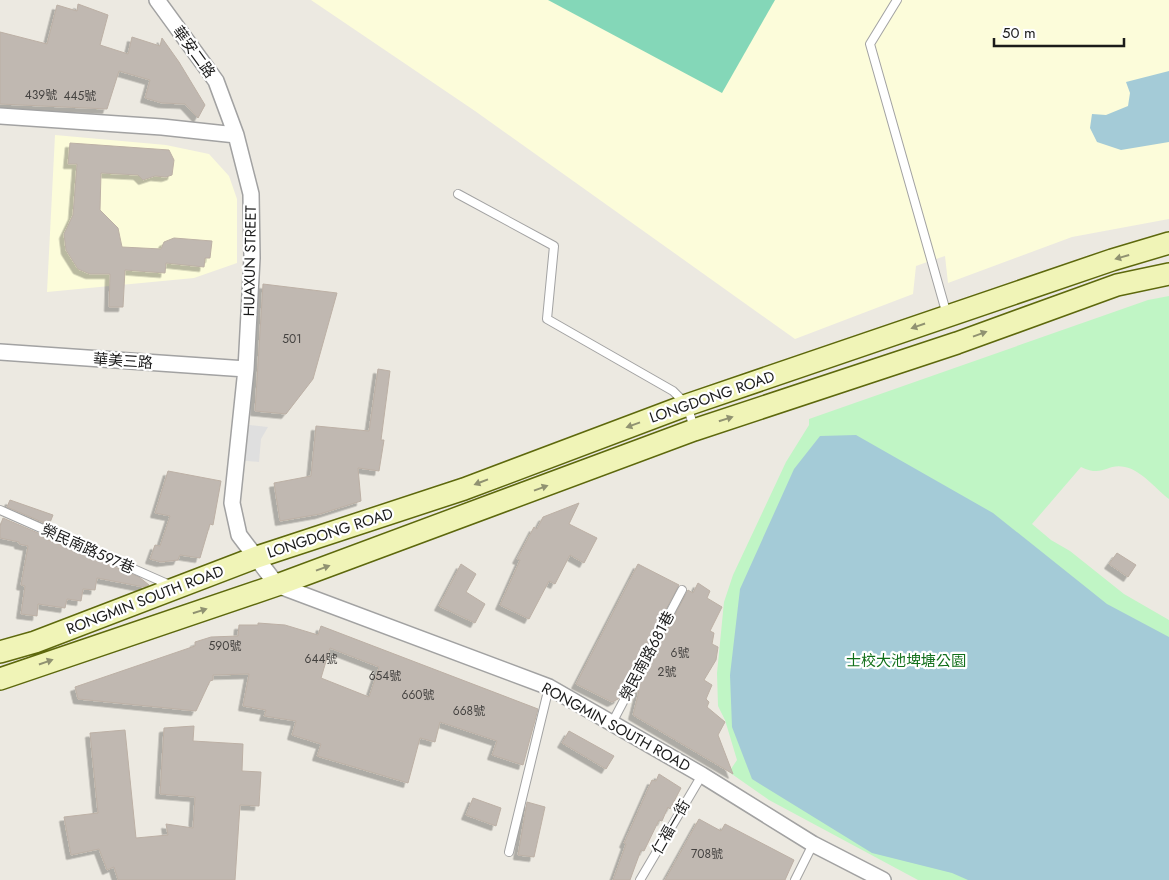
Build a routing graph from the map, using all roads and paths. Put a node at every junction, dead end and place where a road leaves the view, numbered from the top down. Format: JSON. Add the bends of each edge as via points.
{"nodes":[{"id":1,"x":157,"y":0,"type":"edge"},
{"id":2,"x":897,"y":0,"type":"edge"},
{"id":3,"x":0,"y":116,"type":"edge"},
{"id":4,"x":236,"y":135,"type":"junction"},
{"id":5,"x":458,"y":194,"type":"dead end"},
{"id":6,"x":1169,"y":243,"type":"edge"},
{"id":7,"x":1169,"y":274,"type":"edge"},
{"id":8,"x":947,"y":316,"type":"junction"},
{"id":9,"x":0,"y":352,"type":"edge"},
{"id":10,"x":246,"y":369,"type":"junction"},
{"id":11,"x":687,"y":405,"type":"junction"},
{"id":12,"x":694,"y":430,"type":"junction"},
{"id":13,"x":0,"y":510,"type":"edge"},
{"id":14,"x":257,"y":557,"type":"junction"},
{"id":15,"x":278,"y":585,"type":"junction"},
{"id":16,"x":176,"y":587,"type":"junction"},
{"id":17,"x":682,"y":590,"type":"dead end"},
{"id":18,"x":0,"y":652,"type":"edge"},
{"id":19,"x":0,"y":679,"type":"edge"},
{"id":20,"x":549,"y":687,"type":"junction"},
{"id":21,"x":612,"y":723,"type":"junction"},
{"id":22,"x":702,"y":775,"type":"junction"},
{"id":23,"x":813,"y":844,"type":"junction"},
{"id":24,"x":509,"y":852,"type":"dead end"},
{"id":25,"x":640,"y":880,"type":"edge"},
{"id":26,"x":795,"y":880,"type":"edge"},
{"id":27,"x":883,"y":880,"type":"edge"}],
"edges":[{"from":1,"to":4,"type":"street","name":"華安二路","via":[[216,81]]},
{"from":2,"to":8,"type":"lane","via":[[870,44]]},
{"from":3,"to":4,"type":"street"},
{"from":4,"to":10,"type":"street","name":"HUAXUN STREET","via":[[251,194],[252,258]]},
{"from":5,"to":11,"type":"lane","via":[[554,246],[547,319],[674,391]]},
{"from":6,"to":8,"type":"street","name":"LONGDONG ROAD","one_way":true},
{"from":12,"to":7,"type":"street","name":"LONGDONG ROAD","one_way":true,"via":[[957,343],[1117,285]]},
{"from":8,"to":11,"type":"street","name":"LONGDONG ROAD","one_way":true},
{"from":9,"to":10,"type":"street","name":"華美三路"},
{"from":10,"to":14,"type":"street","name":"HUAXUN STREET","via":[[232,503],[239,535]]},
{"from":11,"to":12,"type":"lane"},
{"from":11,"to":14,"type":"street","name":"LONGDONG ROAD","one_way":true,"via":[[464,489]]},
{"from":15,"to":12,"type":"street","name":"LONGDONG ROAD","one_way":true},
{"from":13,"to":16,"type":"lane","name":"榮民南路597巷"},
{"from":14,"to":15,"type":"street"},
{"from":14,"to":16,"type":"street","name":"RONGMIN SOUTH ROAD"},
{"from":19,"to":15,"type":"street","name":"RONGMIN SOUTH ROAD","one_way":true},
{"from":15,"to":20,"type":"street","name":"RONGMIN SOUTH ROAD"},
{"from":16,"to":18,"type":"street","name":"RONGMIN SOUTH ROAD","via":[[35,642]]},
{"from":17,"to":21,"type":"lane","name":"榮民南路681巷"},
{"from":20,"to":21,"type":"street","name":"RONGMIN SOUTH ROAD"},
{"from":20,"to":24,"type":"lane"},
{"from":21,"to":22,"type":"street","name":"RONGMIN SOUTH ROAD"},
{"from":22,"to":23,"type":"street","name":"RONGMIN SOUTH ROAD"},
{"from":22,"to":25,"type":"lane","name":"仁福一街"},
{"from":23,"to":26,"type":"lane"},
{"from":23,"to":27,"type":"street","name":"RONGMIN SOUTH ROAD"}]}
